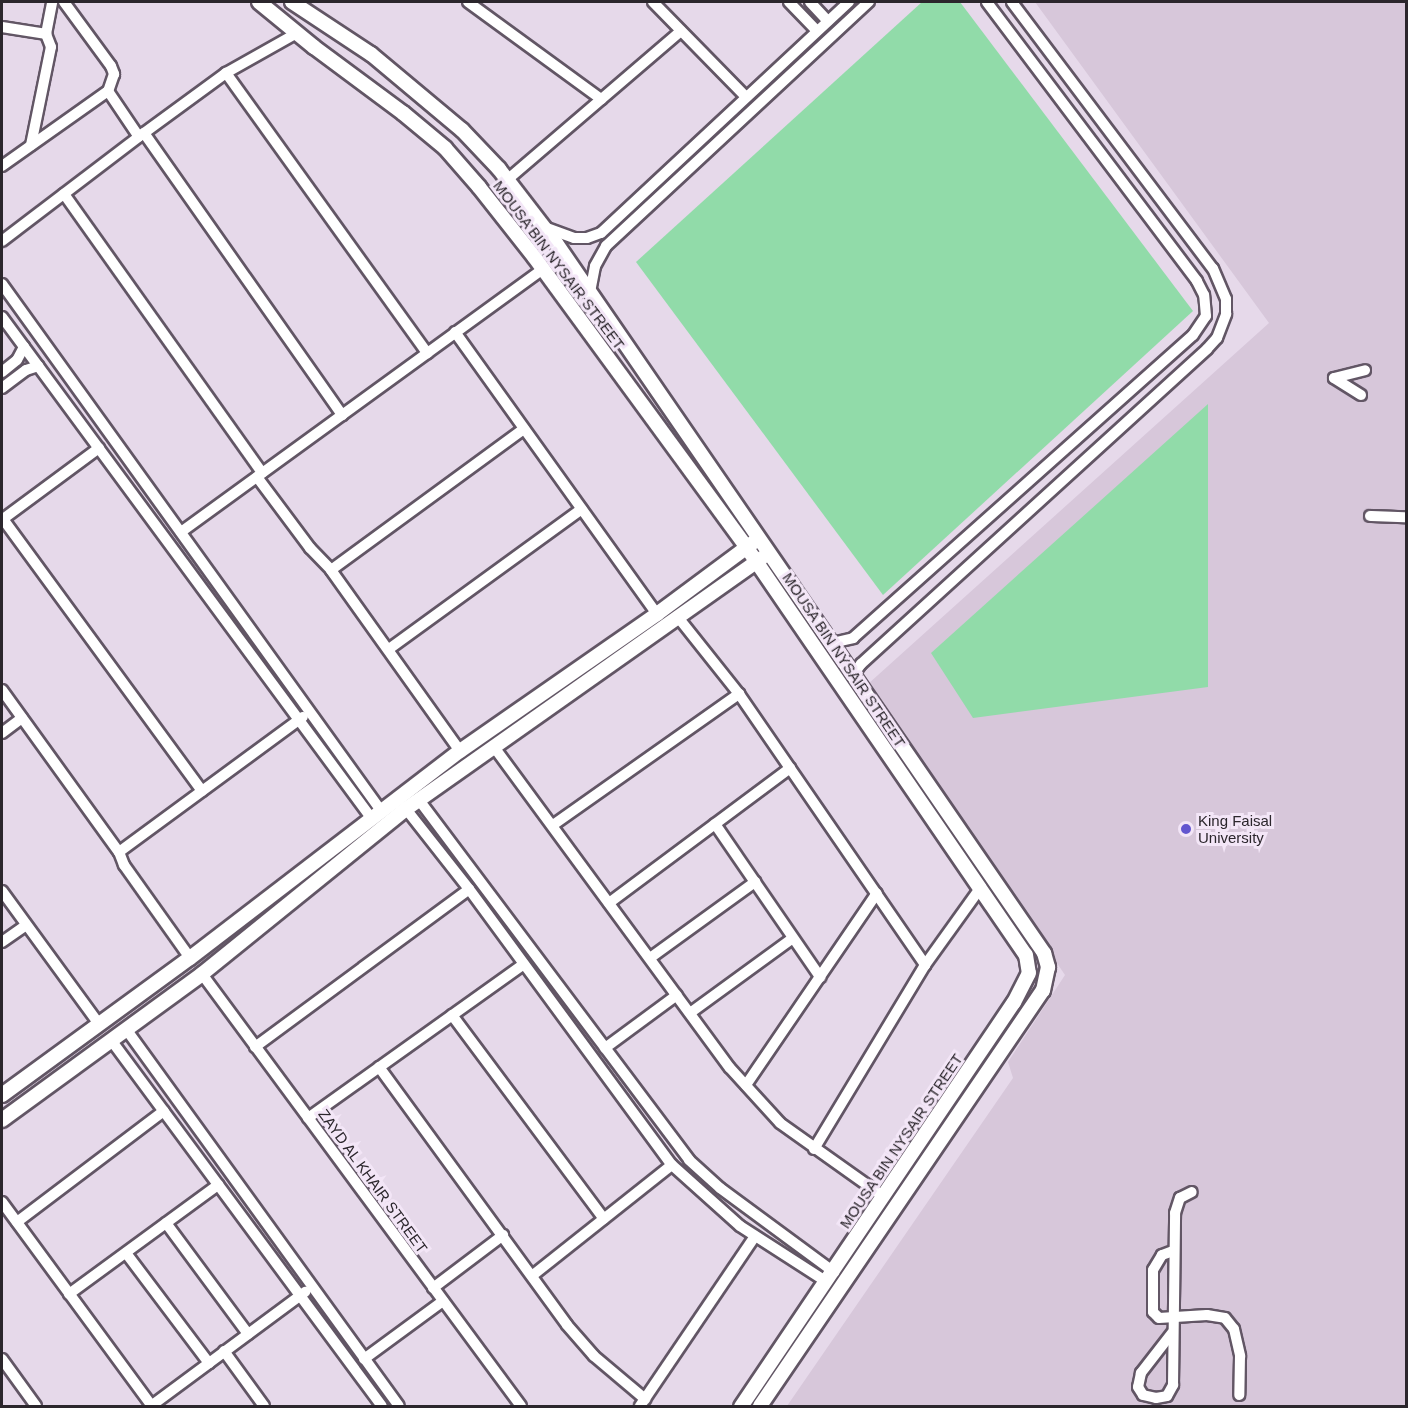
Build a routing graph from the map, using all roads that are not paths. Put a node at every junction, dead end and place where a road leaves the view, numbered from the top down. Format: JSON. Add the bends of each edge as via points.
{"nodes":[{"id":1,"x":52,"y":2,"type":"edge"},
{"id":2,"x":64,"y":2,"type":"edge"},
{"id":3,"x":259,"y":2,"type":"edge"},
{"id":4,"x":292,"y":2,"type":"edge"},
{"id":5,"x":468,"y":2,"type":"edge"},
{"id":6,"x":652,"y":2,"type":"edge"},
{"id":7,"x":789,"y":2,"type":"edge"},
{"id":8,"x":810,"y":2,"type":"edge"},
{"id":9,"x":849,"y":2,"type":"edge"},
{"id":10,"x":869,"y":2,"type":"edge"},
{"id":11,"x":987,"y":2,"type":"edge"},
{"id":12,"x":1012,"y":2,"type":"edge"},
{"id":13,"x":828,"y":21,"type":"junction"},
{"id":14,"x":2,"y":27,"type":"edge"},
{"id":15,"x":681,"y":31,"type":"junction"},
{"id":16,"x":817,"y":32,"type":"junction"},
{"id":17,"x":297,"y":33,"type":"junction"},
{"id":18,"x":46,"y":34,"type":"junction"},
{"id":19,"x":226,"y":73,"type":"junction"},
{"id":20,"x":108,"y":91,"type":"junction"},
{"id":21,"x":747,"y":97,"type":"junction"},
{"id":22,"x":601,"y":99,"type":"junction"},
{"id":23,"x":141,"y":135,"type":"junction"},
{"id":24,"x":31,"y":145,"type":"junction"},
{"id":25,"x":2,"y":166,"type":"edge"},
{"id":26,"x":507,"y":180,"type":"junction"},
{"id":27,"x":64,"y":194,"type":"junction"},
{"id":28,"x":544,"y":227,"type":"junction"},
{"id":29,"x":2,"y":241,"type":"edge"},
{"id":30,"x":543,"y":269,"type":"junction"},
{"id":31,"x":2,"y":284,"type":"edge"},
{"id":32,"x":590,"y":292,"type":"junction"},
{"id":33,"x":2,"y":316,"type":"edge"},
{"id":34,"x":455,"y":332,"type":"junction"},
{"id":35,"x":24,"y":347,"type":"junction"},
{"id":36,"x":428,"y":353,"type":"junction"},
{"id":37,"x":38,"y":366,"type":"junction"},
{"id":38,"x":1365,"y":370,"type":"dead end"},
{"id":39,"x":2,"y":372,"type":"edge"},
{"id":40,"x":2,"y":388,"type":"edge"},
{"id":41,"x":1361,"y":395,"type":"dead end"},
{"id":42,"x":342,"y":415,"type":"junction"},
{"id":43,"x":524,"y":429,"type":"junction"},
{"id":44,"x":99,"y":448,"type":"junction"},
{"id":45,"x":260,"y":475,"type":"junction"},
{"id":46,"x":582,"y":509,"type":"junction"},
{"id":47,"x":1370,"y":516,"type":"dead end"},
{"id":48,"x":1407,"y":517,"type":"edge"},
{"id":49,"x":2,"y":519,"type":"edge"},
{"id":50,"x":181,"y":532,"type":"junction"},
{"id":51,"x":759,"y":538,"type":"junction"},
{"id":52,"x":747,"y":548,"type":"junction"},
{"id":53,"x":770,"y":553,"type":"junction"},
{"id":54,"x":757,"y":562,"type":"junction"},
{"id":55,"x":331,"y":570,"type":"junction"},
{"id":56,"x":657,"y":614,"type":"junction"},
{"id":57,"x":677,"y":616,"type":"junction"},
{"id":58,"x":832,"y":644,"type":"junction"},
{"id":59,"x":389,"y":648,"type":"junction"},
{"id":60,"x":854,"y":675,"type":"junction"},
{"id":61,"x":2,"y":690,"type":"edge"},
{"id":62,"x":739,"y":694,"type":"junction"},
{"id":63,"x":310,"y":712,"type":"junction"},
{"id":64,"x":22,"y":718,"type":"junction"},
{"id":65,"x":298,"y":720,"type":"junction"},
{"id":66,"x":2,"y":733,"type":"edge"},
{"id":67,"x":494,"y":747,"type":"junction"},
{"id":68,"x":460,"y":751,"type":"junction"},
{"id":69,"x":790,"y":768,"type":"junction"},
{"id":70,"x":202,"y":791,"type":"junction"},
{"id":71,"x":419,"y":800,"type":"junction"},
{"id":72,"x":406,"y":808,"type":"junction"},
{"id":73,"x":377,"y":816,"type":"junction"},
{"id":74,"x":715,"y":824,"type":"junction"},
{"id":75,"x":553,"y":825,"type":"junction"},
{"id":76,"x":119,"y":852,"type":"junction"},
{"id":77,"x":755,"y":882,"type":"junction"},
{"id":78,"x":981,"y":887,"type":"junction"},
{"id":79,"x":469,"y":889,"type":"junction"},
{"id":80,"x":2,"y":891,"type":"edge"},
{"id":81,"x":877,"y":893,"type":"junction"},
{"id":82,"x":609,"y":903,"type":"junction"},
{"id":83,"x":26,"y":924,"type":"junction"},
{"id":84,"x":793,"y":938,"type":"junction"},
{"id":85,"x":2,"y":942,"type":"edge"},
{"id":86,"x":190,"y":958,"type":"junction"},
{"id":87,"x":650,"y":958,"type":"junction"},
{"id":88,"x":524,"y":964,"type":"junction"},
{"id":89,"x":925,"y":965,"type":"junction"},
{"id":90,"x":202,"y":974,"type":"junction"},
{"id":91,"x":820,"y":977,"type":"junction"},
{"id":92,"x":677,"y":995,"type":"junction"},
{"id":93,"x":690,"y":1013,"type":"junction"},
{"id":94,"x":452,"y":1015,"type":"junction"},
{"id":95,"x":99,"y":1024,"type":"junction"},
{"id":96,"x":126,"y":1029,"type":"junction"},
{"id":97,"x":111,"y":1040,"type":"junction"},
{"id":98,"x":255,"y":1047,"type":"junction"},
{"id":99,"x":605,"y":1048,"type":"junction"},
{"id":100,"x":379,"y":1067,"type":"junction"},
{"id":101,"x":623,"y":1072,"type":"junction"},
{"id":102,"x":611,"y":1081,"type":"junction"},
{"id":103,"x":746,"y":1085,"type":"junction"},
{"id":104,"x":2,"y":1095,"type":"edge"},
{"id":105,"x":164,"y":1111,"type":"junction"},
{"id":106,"x":308,"y":1118,"type":"junction"},
{"id":107,"x":2,"y":1120,"type":"edge"},
{"id":108,"x":814,"y":1149,"type":"junction"},
{"id":109,"x":672,"y":1165,"type":"junction"},
{"id":110,"x":218,"y":1185,"type":"junction"},
{"id":111,"x":1192,"y":1192,"type":"dead end"},
{"id":112,"x":884,"y":1197,"type":"junction"},
{"id":113,"x":2,"y":1202,"type":"edge"},
{"id":114,"x":604,"y":1219,"type":"junction"},
{"id":115,"x":16,"y":1222,"type":"junction"},
{"id":116,"x":166,"y":1223,"type":"junction"},
{"id":117,"x":503,"y":1235,"type":"junction"},
{"id":118,"x":755,"y":1236,"type":"junction"},
{"id":119,"x":1173,"y":1251,"type":"junction"},
{"id":120,"x":126,"y":1253,"type":"junction"},
{"id":121,"x":533,"y":1275,"type":"junction"},
{"id":122,"x":830,"y":1277,"type":"junction"},
{"id":123,"x":312,"y":1287,"type":"junction"},
{"id":124,"x":433,"y":1288,"type":"junction"},
{"id":125,"x":69,"y":1294,"type":"junction"},
{"id":126,"x":300,"y":1296,"type":"junction"},
{"id":127,"x":443,"y":1301,"type":"junction"},
{"id":128,"x":1172,"y":1317,"type":"junction"},
{"id":129,"x":1172,"y":1333,"type":"junction"},
{"id":130,"x":248,"y":1334,"type":"junction"},
{"id":131,"x":224,"y":1352,"type":"junction"},
{"id":132,"x":2,"y":1359,"type":"edge"},
{"id":133,"x":364,"y":1359,"type":"junction"},
{"id":134,"x":209,"y":1363,"type":"junction"},
{"id":135,"x":1239,"y":1395,"type":"dead end"},
{"id":136,"x":643,"y":1403,"type":"edge"},
{"id":137,"x":151,"y":1406,"type":"edge"},
{"id":138,"x":36,"y":1407,"type":"edge"},
{"id":139,"x":264,"y":1407,"type":"edge"},
{"id":140,"x":382,"y":1407,"type":"edge"},
{"id":141,"x":399,"y":1407,"type":"edge"},
{"id":142,"x":521,"y":1407,"type":"edge"},
{"id":143,"x":741,"y":1407,"type":"edge"},
{"id":144,"x":760,"y":1407,"type":"edge"}],
"edges":[{"from":1,"to":18,"type":"street"},
{"from":2,"to":20,"type":"street","via":[[111,66],[114,74]]},
{"from":3,"to":17,"type":"street","name":"MOUSA BIN NYSAIR STREET"},
{"from":4,"to":26,"type":"street","name":"MOUSA BIN NYSAIR STREET","via":[[371,54],[422,96],[462,130]]},
{"from":5,"to":22,"type":"street"},
{"from":6,"to":15,"type":"street"},
{"from":7,"to":16,"type":"street"},
{"from":8,"to":13,"type":"street"},
{"from":9,"to":13,"type":"street"},
{"from":10,"to":32,"type":"street","via":[[606,246],[595,266]]},
{"from":11,"to":58,"type":"street","via":[[1197,281],[1204,295],[1206,316],[1193,335],[853,638]]},
{"from":12,"to":60,"type":"street","via":[[1213,269],[1226,299],[1226,314],[1217,338],[1207,349],[861,664]]},
{"from":13,"to":16,"type":"street"},
{"from":14,"to":18,"type":"street"},
{"from":15,"to":21,"type":"street"},
{"from":15,"to":22,"type":"street"},
{"from":16,"to":21,"type":"street"},
{"from":17,"to":19,"type":"street"},
{"from":17,"to":30,"type":"street","name":"MOUSA BIN NYSAIR STREET","via":[[445,148]]},
{"from":18,"to":24,"type":"street","via":[[51,47]]},
{"from":19,"to":23,"type":"street"},
{"from":19,"to":36,"type":"street"},
{"from":20,"to":23,"type":"street"},
{"from":20,"to":24,"type":"street"},
{"from":21,"to":28,"type":"street","via":[[601,233],[574,238]]},
{"from":22,"to":26,"type":"street"},
{"from":23,"to":27,"type":"street"},
{"from":23,"to":42,"type":"street"},
{"from":24,"to":25,"type":"street"},
{"from":26,"to":28,"type":"street","name":"MOUSA BIN NYSAIR STREET"},
{"from":27,"to":29,"type":"street"},
{"from":27,"to":45,"type":"street"},
{"from":28,"to":32,"type":"street","name":"MOUSA BIN NYSAIR STREET"},
{"from":30,"to":34,"type":"street"},
{"from":30,"to":52,"type":"street","name":"MOUSA BIN NYSAIR STREET"},
{"from":31,"to":50,"type":"street"},
{"from":32,"to":51,"type":"street","name":"MOUSA BIN NYSAIR STREET"},
{"from":33,"to":35,"type":"street"},
{"from":34,"to":36,"type":"street"},
{"from":34,"to":43,"type":"street"},
{"from":35,"to":37,"type":"street"},
{"from":35,"to":39,"type":"street","via":[[17,360]]},
{"from":36,"to":42,"type":"street"},
{"from":37,"to":40,"type":"street"},
{"from":37,"to":44,"type":"street"},
{"from":38,"to":41,"type":"street","via":[[1334,378]]},
{"from":42,"to":45,"type":"street"},
{"from":43,"to":46,"type":"street"},
{"from":43,"to":55,"type":"street"},
{"from":44,"to":49,"type":"street"},
{"from":44,"to":65,"type":"street"},
{"from":45,"to":50,"type":"street"},
{"from":45,"to":55,"type":"street","via":[[310,548]]},
{"from":46,"to":56,"type":"street"},
{"from":46,"to":59,"type":"street"},
{"from":47,"to":48,"type":"street"},
{"from":49,"to":70,"type":"street"},
{"from":50,"to":63,"type":"street"},
{"from":51,"to":52,"type":"street"},
{"from":51,"to":53,"type":"street","name":"MOUSA BIN NYSAIR STREET"},
{"from":52,"to":54,"type":"street","name":"MOUSA BIN NYSAIR STREET"},
{"from":52,"to":56,"type":"street"},
{"from":53,"to":54,"type":"street"},
{"from":53,"to":58,"type":"street","name":"MOUSA BIN NYSAIR STREET"},
{"from":54,"to":57,"type":"street"},
{"from":54,"to":78,"type":"street","name":"MOUSA BIN NYSAIR STREET"},
{"from":55,"to":59,"type":"street"},
{"from":56,"to":68,"type":"street"},
{"from":57,"to":62,"type":"street"},
{"from":57,"to":67,"type":"street"},
{"from":58,"to":60,"type":"street","name":"MOUSA BIN NYSAIR STREET"},
{"from":59,"to":68,"type":"street"},
{"from":60,"to":144,"type":"street","name":"MOUSA BIN NYSAIR STREET","via":[[1036,940],[1048,967],[1047,979]]},
{"from":61,"to":64,"type":"street"},
{"from":62,"to":69,"type":"street"},
{"from":62,"to":75,"type":"street"},
{"from":63,"to":65,"type":"street"},
{"from":63,"to":73,"type":"street"},
{"from":64,"to":66,"type":"street"},
{"from":64,"to":76,"type":"street"},
{"from":65,"to":70,"type":"street"},
{"from":65,"to":73,"type":"street"},
{"from":67,"to":71,"type":"street"},
{"from":67,"to":75,"type":"street"},
{"from":68,"to":73,"type":"street"},
{"from":69,"to":74,"type":"street"},
{"from":69,"to":81,"type":"street"},
{"from":70,"to":76,"type":"street"},
{"from":71,"to":72,"type":"street"},
{"from":71,"to":99,"type":"street"},
{"from":72,"to":79,"type":"street"},
{"from":72,"to":90,"type":"street"},
{"from":73,"to":86,"type":"street"},
{"from":74,"to":77,"type":"street"},
{"from":74,"to":82,"type":"street"},
{"from":75,"to":82,"type":"street"},
{"from":76,"to":86,"type":"street","via":[[124,865]]},
{"from":77,"to":84,"type":"street"},
{"from":77,"to":87,"type":"street"},
{"from":78,"to":89,"type":"street"},
{"from":78,"to":112,"type":"street","name":"MOUSA BIN NYSAIR STREET","via":[[1026,955],[1029,973],[1014,1002]]},
{"from":79,"to":88,"type":"street"},
{"from":79,"to":98,"type":"street"},
{"from":80,"to":83,"type":"street"},
{"from":81,"to":89,"type":"street"},
{"from":81,"to":91,"type":"street"},
{"from":82,"to":87,"type":"street"},
{"from":83,"to":85,"type":"street"},
{"from":83,"to":95,"type":"street"},
{"from":84,"to":91,"type":"street"},
{"from":84,"to":93,"type":"street"},
{"from":86,"to":95,"type":"street"},
{"from":87,"to":92,"type":"street"},
{"from":88,"to":94,"type":"street"},
{"from":88,"to":102,"type":"street"},
{"from":89,"to":108,"type":"street"},
{"from":90,"to":96,"type":"street"},
{"from":90,"to":98,"type":"street","name":"ZAYD AL KHAIR STREET"},
{"from":91,"to":103,"type":"street"},
{"from":92,"to":93,"type":"street"},
{"from":92,"to":99,"type":"street"},
{"from":93,"to":103,"type":"street"},
{"from":94,"to":100,"type":"street"},
{"from":94,"to":114,"type":"street"},
{"from":95,"to":104,"type":"street"},
{"from":96,"to":97,"type":"street"},
{"from":96,"to":123,"type":"street"},
{"from":97,"to":105,"type":"street"},
{"from":97,"to":107,"type":"street"},
{"from":98,"to":106,"type":"street","name":"ZAYD AL KHAIR STREET"},
{"from":99,"to":101,"type":"street"},
{"from":100,"to":106,"type":"street"},
{"from":100,"to":117,"type":"street"},
{"from":101,"to":102,"type":"street"},
{"from":101,"to":122,"type":"street","via":[[689,1160]]},
{"from":102,"to":109,"type":"street"},
{"from":103,"to":108,"type":"street","via":[[780,1123]]},
{"from":105,"to":110,"type":"street"},
{"from":105,"to":115,"type":"street"},
{"from":106,"to":124,"type":"street","name":"ZAYD AL KHAIR STREET"},
{"from":108,"to":112,"type":"street"},
{"from":109,"to":114,"type":"street"},
{"from":109,"to":118,"type":"street"},
{"from":110,"to":116,"type":"street"},
{"from":110,"to":126,"type":"street"},
{"from":111,"to":119,"type":"street","via":[[1177,1203]]},
{"from":112,"to":122,"type":"street","name":"MOUSA BIN NYSAIR STREET"},
{"from":113,"to":115,"type":"street"},
{"from":114,"to":121,"type":"street"},
{"from":115,"to":125,"type":"street"},
{"from":116,"to":120,"type":"street"},
{"from":116,"to":130,"type":"street"},
{"from":117,"to":121,"type":"street"},
{"from":117,"to":124,"type":"street"},
{"from":118,"to":122,"type":"street"},
{"from":118,"to":136,"type":"street"},
{"from":119,"to":128,"type":"street"},
{"from":119,"to":128,"type":"street","via":[[1162,1256],[1153,1270],[1153,1312],[1159,1318]]},
{"from":120,"to":125,"type":"street"},
{"from":120,"to":134,"type":"street"},
{"from":121,"to":136,"type":"street","via":[[567,1325]]},
{"from":122,"to":143,"type":"street","name":"MOUSA BIN NYSAIR STREET"},
{"from":123,"to":126,"type":"street"},
{"from":123,"to":133,"type":"street"},
{"from":124,"to":127,"type":"street","name":"ZAYD AL KHAIR STREET"},
{"from":125,"to":137,"type":"street"},
{"from":126,"to":130,"type":"street"},
{"from":126,"to":140,"type":"street"},
{"from":127,"to":133,"type":"street"},
{"from":127,"to":142,"type":"street","name":"ZAYD AL KHAIR STREET"},
{"from":128,"to":129,"type":"street"},
{"from":128,"to":135,"type":"street","via":[[1225,1318],[1234,1329],[1240,1356]]},
{"from":129,"to":129,"type":"street","via":[[1173,1385],[1167,1396],[1143,1395],[1138,1387],[1141,1373]]},
{"from":130,"to":131,"type":"street"},
{"from":131,"to":134,"type":"street"},
{"from":131,"to":139,"type":"street"},
{"from":132,"to":138,"type":"street"},
{"from":133,"to":141,"type":"street"},
{"from":134,"to":137,"type":"street"}]}
